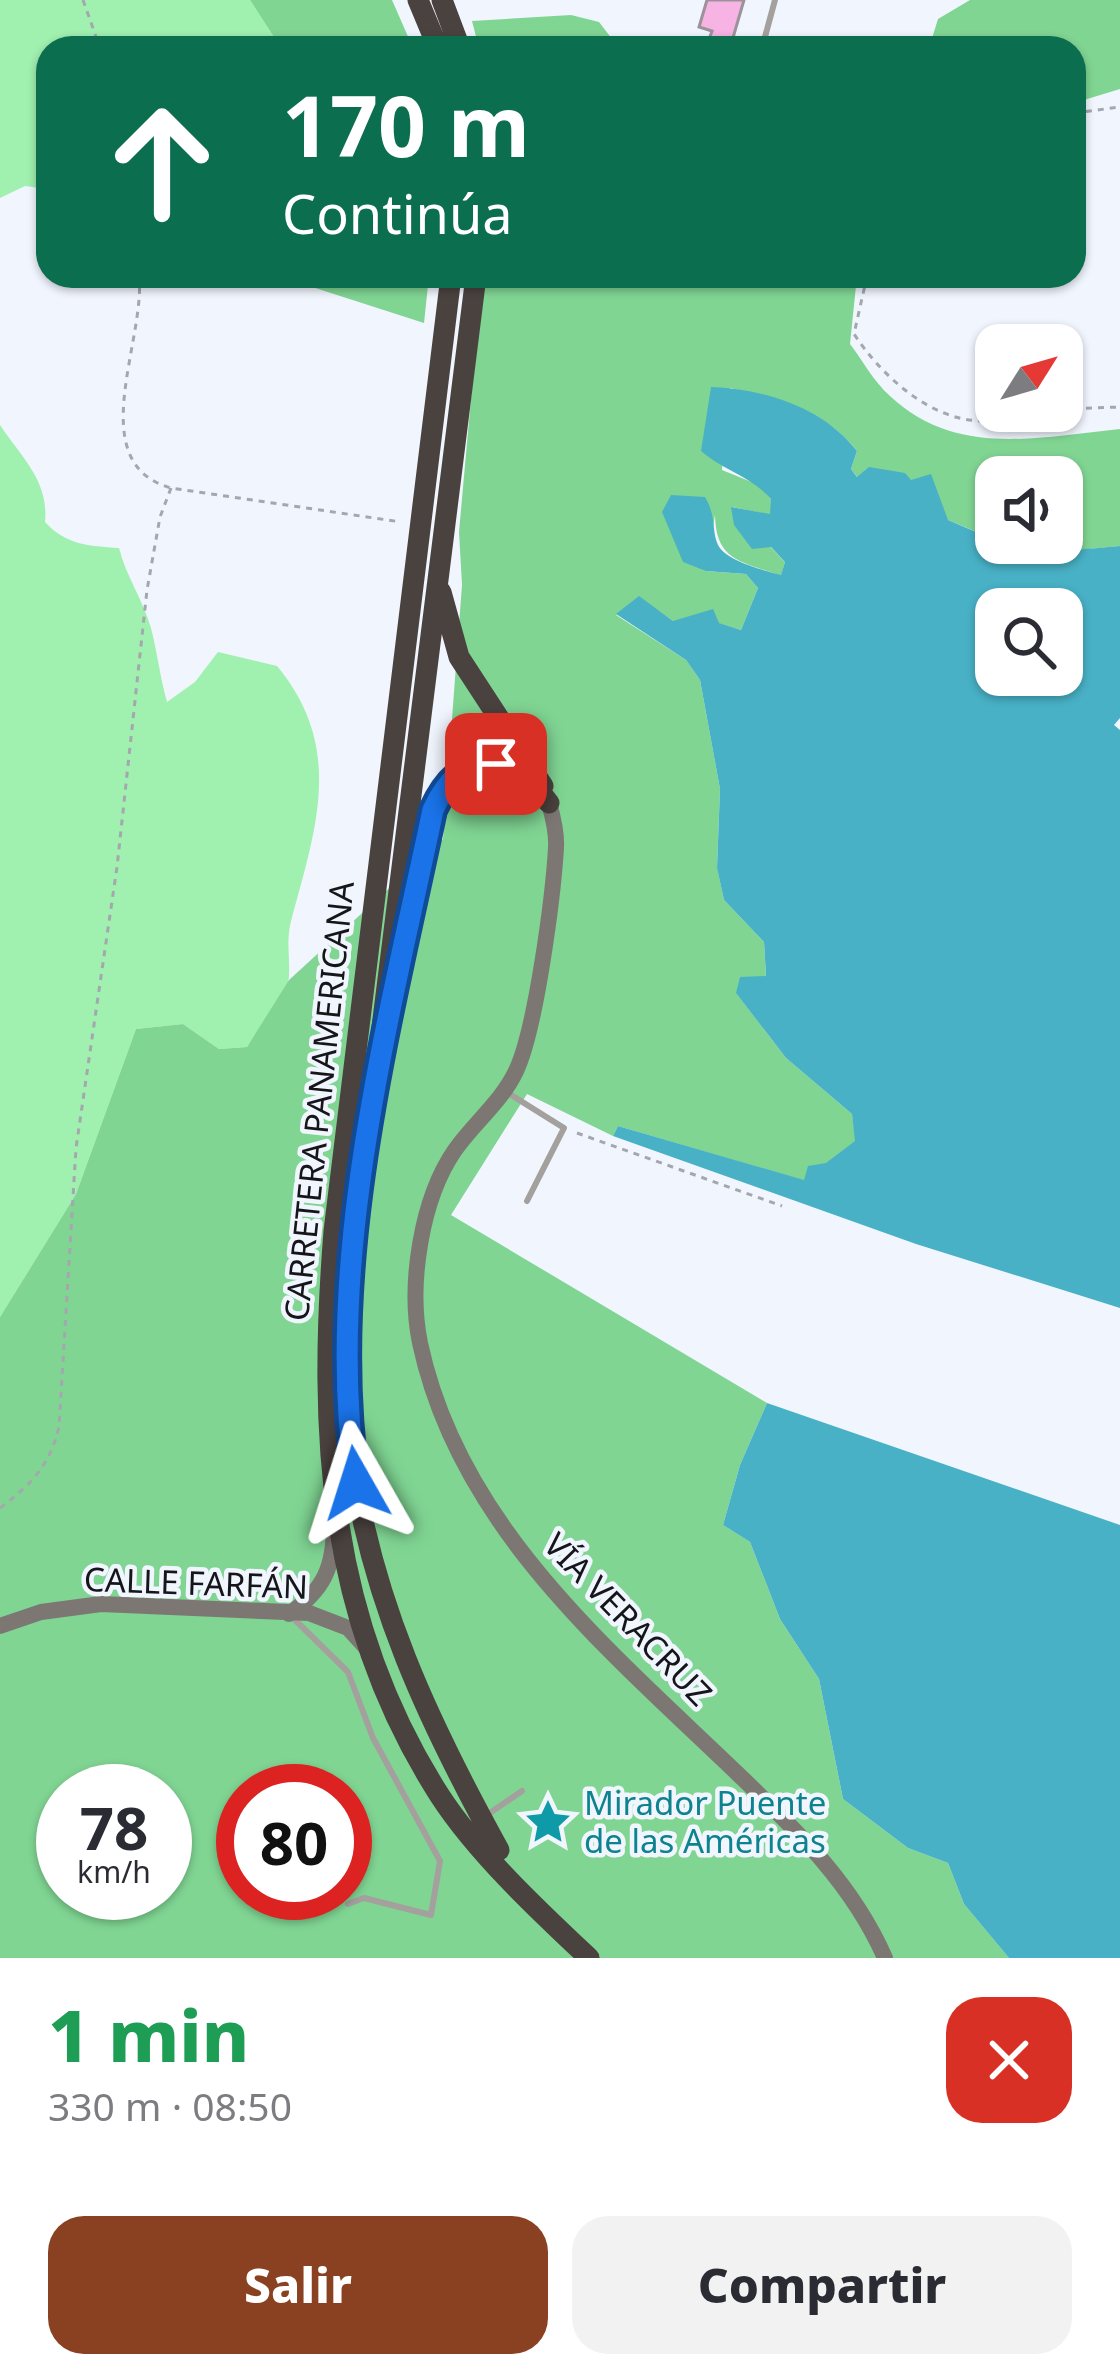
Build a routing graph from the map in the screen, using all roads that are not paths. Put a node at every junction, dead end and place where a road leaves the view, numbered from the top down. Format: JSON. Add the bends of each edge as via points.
{"nodes":[{"id":1,"x":418,"y":0,"type":"edge"},
{"id":2,"x":442,"y":0,"type":"edge"},
{"id":3,"x":776,"y":0,"type":"edge"},
{"id":4,"x":433,"y":36,"type":"edge"},
{"id":5,"x":456,"y":36,"type":"edge"},
{"id":6,"x":766,"y":36,"type":"edge"},
{"id":7,"x":450,"y":288,"type":"edge"},
{"id":8,"x":474,"y":288,"type":"edge"},
{"id":9,"x":439,"y":570,"type":"junction"},
{"id":10,"x":549,"y":803,"type":"junction"},
{"id":11,"x":505,"y":1091,"type":"junction"},
{"id":12,"x":374,"y":1092,"type":"junction"},
{"id":13,"x":527,"y":1201,"type":"dead end"},
{"id":14,"x":334,"y":1506,"type":"junction"},
{"id":15,"x":288,"y":1614,"type":"junction"},
{"id":16,"x":0,"y":1626,"type":"edge"},
{"id":17,"x":374,"y":1660,"type":"junction"},
{"id":18,"x":522,"y":1791,"type":"dead end"},
{"id":19,"x":482,"y":1819,"type":"junction"},
{"id":20,"x":519,"y":1888,"type":"junction"},
{"id":21,"x":372,"y":1900,"type":"edge"},
{"id":22,"x":589,"y":1958,"type":"edge"},
{"id":23,"x":885,"y":1958,"type":"edge"}],
"edges":[{"from":1,"to":4,"type":"highway"},
{"from":2,"to":5,"type":"highway"},
{"from":3,"to":6,"type":"lane"},
{"from":7,"to":14,"type":"highway","name":"CARRETERA PANAMERICANA","via":[[332,1253],[325,1419]]},
{"from":8,"to":9,"type":"highway","name":"CARRETERA PANAMERICANA"},
{"from":9,"to":10,"type":"highway","via":[[460,657]]},
{"from":9,"to":12,"type":"highway","name":"CARRETERA PANAMERICANA"},
{"from":10,"to":11,"type":"street","name":"VÍA VERACRUZ","via":[[557,843],[547,910],[524,1048]]},
{"from":10,"to":12,"type":"highway","via":[[526,777],[496,764],[470,767],[442,790]]},
{"from":11,"to":13,"type":"lane","via":[[564,1128]]},
{"from":11,"to":23,"type":"street","name":"VÍA VERACRUZ","via":[[454,1152],[420,1240],[419,1338],[437,1406],[469,1474],[550,1590],[829,1863]]},
{"from":12,"to":19,"type":"highway","name":"CARRETERA PANAMERICANA","via":[[350,1306],[350,1447],[398,1646]]},
{"from":14,"to":15,"type":"street","via":[[330,1569]]},
{"from":14,"to":17,"type":"highway","name":"CARRETERA PANAMERICANA"},
{"from":15,"to":16,"type":"street","name":"CALLE FARFÁN","via":[[101,1604]]},
{"from":15,"to":17,"type":"street","name":"CALLE FARFÁN","via":[[348,1628]]},
{"from":15,"to":21,"type":"lane","via":[[348,1672],[373,1738],[440,1861],[431,1915]]},
{"from":17,"to":20,"type":"highway","name":"CARRETERA PANAMERICANA","via":[[443,1799]]},
{"from":18,"to":19,"type":"lane"},
{"from":19,"to":20,"type":"highway","name":"CARRETERA PANAMERICANA"},
{"from":20,"to":22,"type":"highway","name":"CARRETERA PANAMERICANA"}]}
